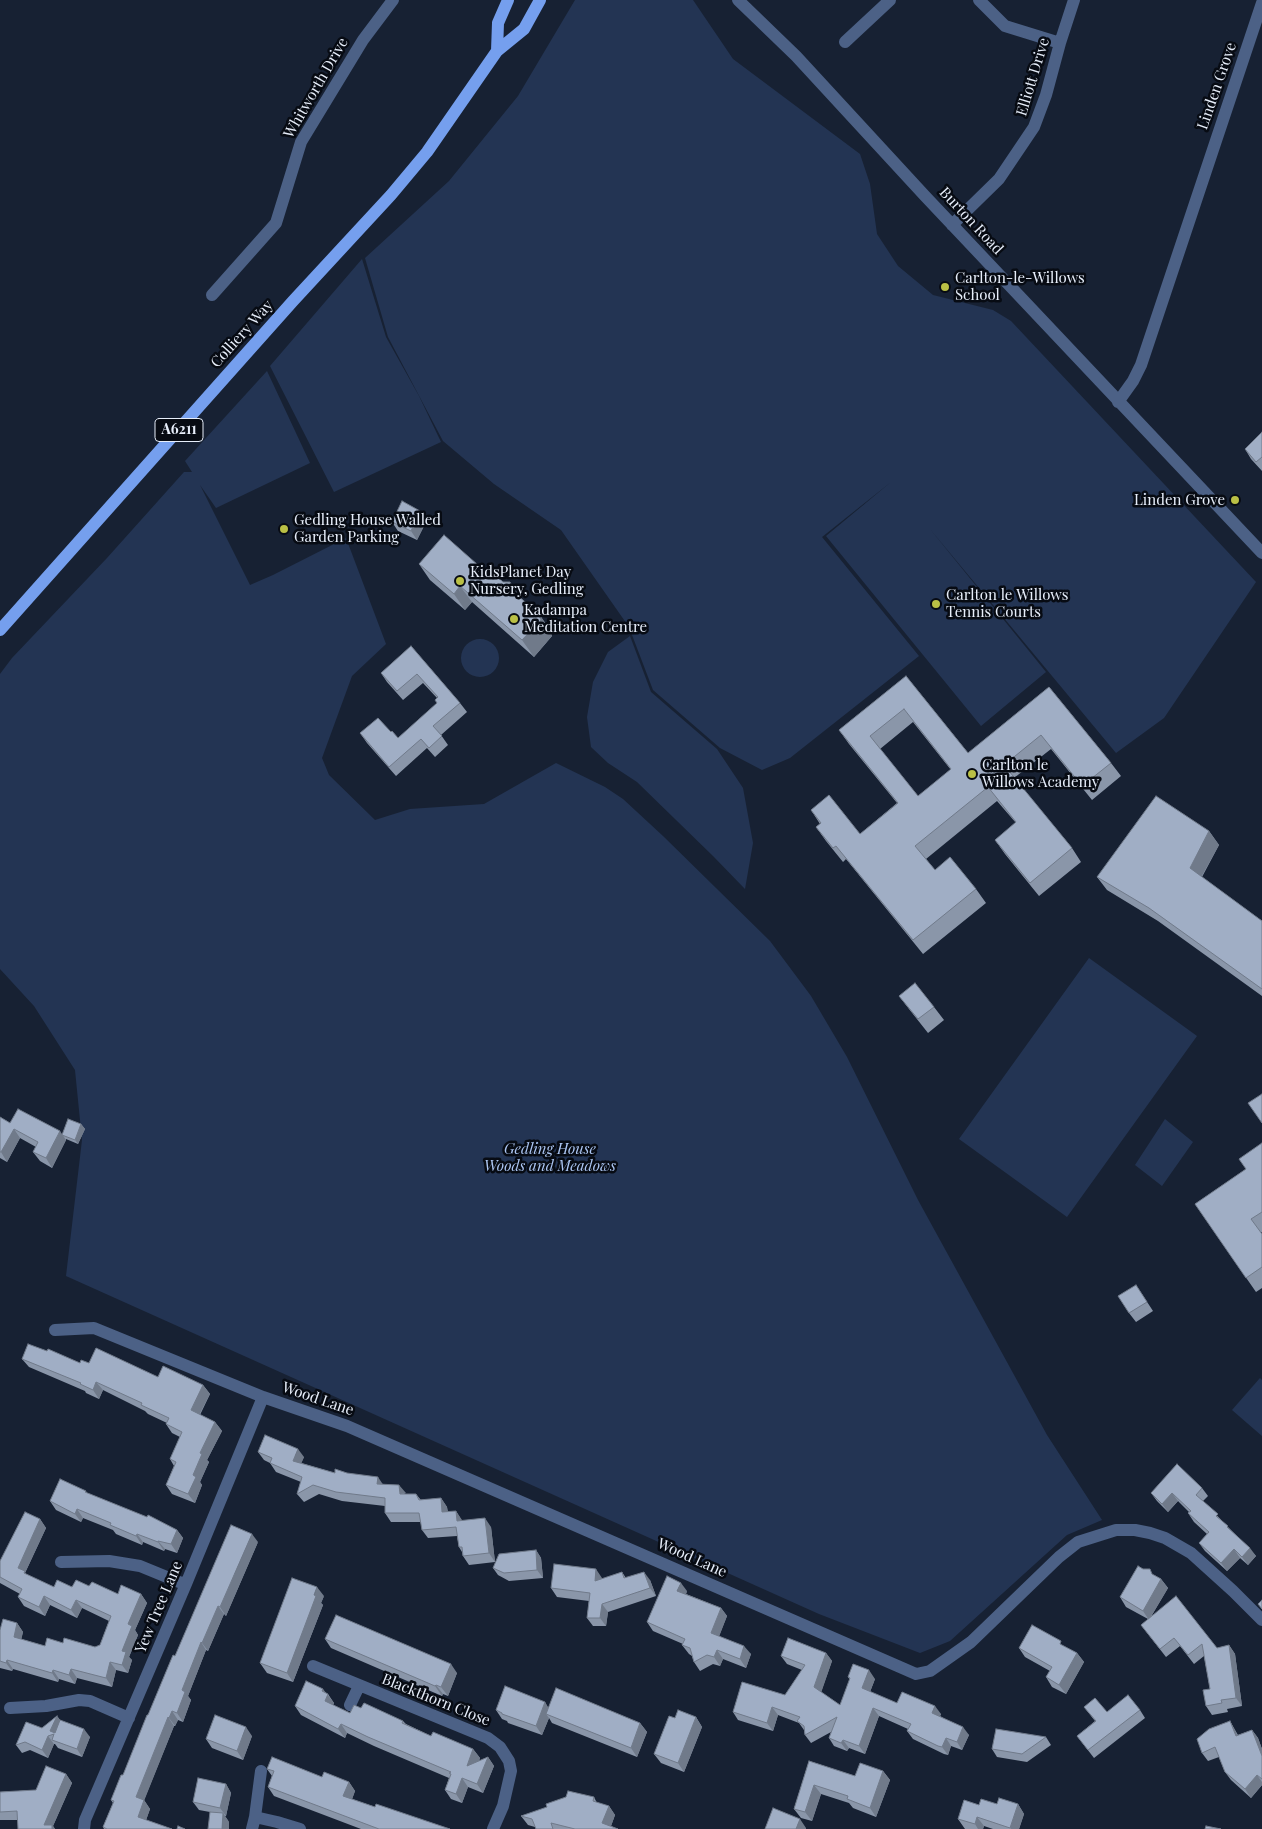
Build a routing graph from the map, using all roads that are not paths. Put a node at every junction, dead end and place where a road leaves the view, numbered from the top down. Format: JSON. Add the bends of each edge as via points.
{"nodes":[{"id":1,"x":393,"y":0,"type":"edge"},
{"id":2,"x":508,"y":0,"type":"edge"},
{"id":3,"x":540,"y":0,"type":"edge"},
{"id":4,"x":738,"y":0,"type":"edge"},
{"id":5,"x":890,"y":0,"type":"edge"},
{"id":6,"x":979,"y":0,"type":"edge"},
{"id":7,"x":1074,"y":0,"type":"edge"},
{"id":8,"x":1262,"y":3,"type":"edge"},
{"id":9,"x":845,"y":42,"type":"dead end"},
{"id":10,"x":1060,"y":43,"type":"junction"},
{"id":11,"x":498,"y":51,"type":"junction"},
{"id":12,"x":952,"y":225,"type":"junction"},
{"id":13,"x":212,"y":295,"type":"dead end"},
{"id":14,"x":1118,"y":402,"type":"junction"},
{"id":15,"x":1262,"y":553,"type":"edge"},
{"id":16,"x":0,"y":630,"type":"edge"},
{"id":17,"x":55,"y":1330,"type":"dead end"},
{"id":18,"x":263,"y":1397,"type":"junction"},
{"id":19,"x":61,"y":1562,"type":"dead end"},
{"id":20,"x":186,"y":1584,"type":"junction"},
{"id":21,"x":1262,"y":1620,"type":"edge"},
{"id":22,"x":313,"y":1666,"type":"dead end"},
{"id":23,"x":359,"y":1686,"type":"junction"},
{"id":24,"x":350,"y":1705,"type":"dead end"},
{"id":25,"x":10,"y":1708,"type":"dead end"},
{"id":26,"x":129,"y":1718,"type":"junction"},
{"id":27,"x":262,"y":1771,"type":"dead end"},
{"id":28,"x":254,"y":1823,"type":"edge"},
{"id":29,"x":84,"y":1829,"type":"edge"},
{"id":30,"x":300,"y":1829,"type":"edge"},
{"id":31,"x":493,"y":1829,"type":"edge"}],
"edges":[{"from":1,"to":13,"type":"street","name":"Whitworth Drive","via":[[363,40],[300,142],[276,223]]},
{"from":2,"to":11,"type":"main road","via":[[498,23]]},
{"from":3,"to":11,"type":"main road","name":"Colliery Way","number":"A6211","via":[[524,29]]},
{"from":4,"to":12,"type":"street","name":"Burton Road","via":[[796,56]]},
{"from":5,"to":9,"type":"street"},
{"from":6,"to":10,"type":"street","via":[[1005,26]]},
{"from":7,"to":10,"type":"street","name":"Elliott Drive"},
{"from":8,"to":14,"type":"street","name":"Linden Grove","via":[[1141,365]]},
{"from":10,"to":12,"type":"street","name":"Elliott Drive","via":[[1034,127],[1000,179]]},
{"from":11,"to":16,"type":"main road","name":"Colliery Way","number":"A6211","via":[[427,152],[391,195]]},
{"from":12,"to":14,"type":"street","name":"Burton Road"},
{"from":14,"to":15,"type":"street","name":"Burton Road"},
{"from":17,"to":18,"type":"street","name":"Wood Lane","via":[[94,1328]]},
{"from":18,"to":20,"type":"street","name":"Yew Tree Lane"},
{"from":18,"to":21,"type":"street","name":"Wood Lane","via":[[347,1426],[916,1674],[930,1671],[970,1642],[1059,1556],[1078,1542],[1116,1530],[1150,1533],[1191,1553]]},
{"from":19,"to":20,"type":"street","via":[[109,1561],[140,1566]]},
{"from":20,"to":26,"type":"street","name":"Yew Tree Lane"},
{"from":22,"to":23,"type":"street","name":"Blackthorn Close"},
{"from":23,"to":24,"type":"street","name":"Blackthorn Close"},
{"from":23,"to":31,"type":"street","name":"Blackthorn Close","via":[[488,1738],[500,1747],[511,1771],[503,1806]]},
{"from":25,"to":26,"type":"street","via":[[79,1700]]},
{"from":26,"to":29,"type":"street","name":"Yew Tree Lane"},
{"from":27,"to":28,"type":"street"},
{"from":28,"to":30,"type":"street","via":[[277,1822]]}]}
